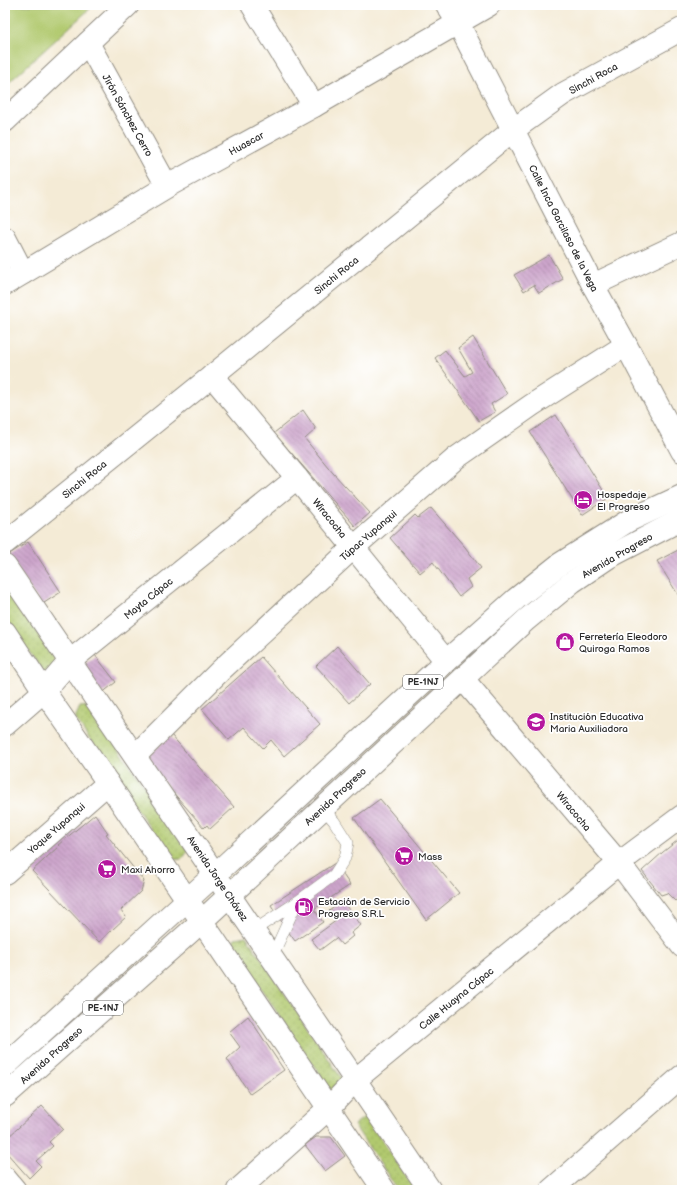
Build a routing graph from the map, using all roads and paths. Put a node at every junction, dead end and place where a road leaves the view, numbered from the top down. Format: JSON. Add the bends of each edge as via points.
{"nodes":[{"id":1,"x":128,"y":5,"type":"edge"},
{"id":2,"x":252,"y":5,"type":"edge"},
{"id":3,"x":447,"y":5,"type":"edge"},
{"id":4,"x":489,"y":5,"type":"edge"},
{"id":5,"x":458,"y":23,"type":"junction"},
{"id":6,"x":682,"y":29,"type":"edge"},
{"id":7,"x":88,"y":43,"type":"junction"},
{"id":8,"x":314,"y":106,"type":"junction"},
{"id":9,"x":5,"y":121,"type":"edge"},
{"id":10,"x":513,"y":130,"type":"junction"},
{"id":11,"x":167,"y":186,"type":"junction"},
{"id":12,"x":5,"y":238,"type":"edge"},
{"id":13,"x":682,"y":243,"type":"edge"},
{"id":14,"x":24,"y":273,"type":"junction"},
{"id":15,"x":5,"y":284,"type":"edge"},
{"id":16,"x":593,"y":285,"type":"junction"},
{"id":17,"x":626,"y":345,"type":"junction"},
{"id":18,"x":212,"y":376,"type":"junction"},
{"id":19,"x":682,"y":450,"type":"edge"},
{"id":20,"x":297,"y":478,"type":"junction"},
{"id":21,"x":682,"y":496,"type":"edge"},
{"id":22,"x":682,"y":519,"type":"edge"},
{"id":23,"x":5,"y":543,"type":"edge"},
{"id":24,"x":354,"y":547,"type":"junction"},
{"id":25,"x":5,"y":566,"type":"edge"},
{"id":26,"x":5,"y":632,"type":"edge"},
{"id":27,"x":446,"y":661,"type":"junction"},
{"id":28,"x":70,"y":662,"type":"junction"},
{"id":29,"x":463,"y":679,"type":"junction"},
{"id":30,"x":44,"y":692,"type":"junction"},
{"id":31,"x":5,"y":725,"type":"edge"},
{"id":32,"x":135,"y":756,"type":"junction"},
{"id":33,"x":108,"y":783,"type":"junction"},
{"id":34,"x":322,"y":808,"type":"junction"},
{"id":35,"x":682,"y":816,"type":"edge"},
{"id":36,"x":619,"y":863,"type":"junction"},
{"id":37,"x":5,"y":873,"type":"edge"},
{"id":38,"x":215,"y":874,"type":"junction"},
{"id":39,"x":229,"y":894,"type":"junction"},
{"id":40,"x":187,"y":900,"type":"junction"},
{"id":41,"x":297,"y":902,"type":"junction"},
{"id":42,"x":201,"y":921,"type":"junction"},
{"id":43,"x":254,"y":931,"type":"junction"},
{"id":44,"x":682,"y":946,"type":"edge"},
{"id":45,"x":272,"y":957,"type":"junction"},
{"id":46,"x":5,"y":1066,"type":"edge"},
{"id":47,"x":682,"y":1076,"type":"edge"},
{"id":48,"x":355,"y":1080,"type":"junction"},
{"id":49,"x":5,"y":1096,"type":"edge"},
{"id":50,"x":329,"y":1108,"type":"junction"},
{"id":51,"x":5,"y":1178,"type":"edge"},
{"id":52,"x":15,"y":1190,"type":"edge"},
{"id":53,"x":238,"y":1190,"type":"edge"},
{"id":54,"x":384,"y":1190,"type":"edge"},
{"id":55,"x":430,"y":1190,"type":"edge"},
{"id":56,"x":551,"y":1190,"type":"edge"}],
"edges":[{"from":1,"to":7,"type":"street"},
{"from":2,"to":8,"type":"street"},
{"from":3,"to":5,"type":"street","name":"Calle Inca Garcilaso de la Vega"},
{"from":4,"to":5,"type":"street","name":"Huascar"},
{"from":5,"to":8,"type":"street","name":"Huascar"},
{"from":5,"to":10,"type":"street","name":"Calle Inca Garcilaso de la Vega"},
{"from":6,"to":10,"type":"street","name":"Sinchi Roca","via":[[563,94]]},
{"from":7,"to":9,"type":"street"},
{"from":7,"to":11,"type":"street","name":"Jirón Sánchez Cerro"},
{"from":8,"to":11,"type":"street","name":"Huascar"},
{"from":10,"to":16,"type":"street","name":"Calle Inca Garcilaso de la Vega"},
{"from":10,"to":18,"type":"street","name":"Sinchi Roca"},
{"from":11,"to":14,"type":"street","name":"Huascar"},
{"from":12,"to":14,"type":"street"},
{"from":13,"to":16,"type":"street"},
{"from":14,"to":15,"type":"street","name":"Huascar"},
{"from":16,"to":17,"type":"street","name":"Calle Inca Garcilaso de la Vega"},
{"from":17,"to":19,"type":"street","name":"Calle Inca Garcilaso de la Vega"},
{"from":17,"to":24,"type":"street","name":"Túpac Yupanqui","via":[[532,405],[456,458]]},
{"from":18,"to":20,"type":"street","name":"Wiracocha"},
{"from":18,"to":23,"type":"street","name":"Sinchi Roca"},
{"from":20,"to":24,"type":"street","name":"Wiracocha"},
{"from":20,"to":28,"type":"street","name":"Mayta Cápac"},
{"from":21,"to":27,"type":"street","number":"PE-1NJ","via":[[628,521],[560,564]]},
{"from":22,"to":29,"type":"street","name":"Avenida Progreso","number":"PE-1NJ","via":[[609,557],[572,582],[526,620]]},
{"from":24,"to":27,"type":"street","name":"Wiracocha"},
{"from":24,"to":32,"type":"street","name":"Túpac Yupanqui","via":[[220,671]]},
{"from":25,"to":28,"type":"street","name":"Avenida Jorge Chávez"},
{"from":26,"to":30,"type":"street"},
{"from":27,"to":38,"type":"street","number":"PE-1NJ"},
{"from":28,"to":30,"type":"street","name":"Mayta Cápac"},
{"from":28,"to":32,"type":"street","name":"Avenida Jorge Chávez"},
{"from":29,"to":34,"type":"street","name":"Avenida Progreso","number":"PE-1NJ"},
{"from":29,"to":36,"type":"street","name":"Wiracocha"},
{"from":30,"to":31,"type":"street","name":"Mayta Cápac"},
{"from":30,"to":33,"type":"street"},
{"from":32,"to":38,"type":"street","name":"Avenida Jorge Chávez"},
{"from":33,"to":37,"type":"street","name":"Yoque Yupanqui"},
{"from":33,"to":40,"type":"street"},
{"from":34,"to":39,"type":"street","name":"Avenida Progreso","number":"PE-1NJ"},
{"from":34,"to":41,"type":"lane","via":[[348,843],[345,858],[334,874]]},
{"from":35,"to":36,"type":"street","name":"Calle Huayna Cápac"},
{"from":36,"to":44,"type":"street","name":"Wiracocha"},
{"from":36,"to":48,"type":"street","name":"Calle Huayna Cápac"},
{"from":38,"to":39,"type":"street","name":"Avenida Jorge Chávez"},
{"from":38,"to":40,"type":"street","number":"PE-1NJ"},
{"from":39,"to":42,"type":"street","name":"Avenida Progreso","number":"PE-1NJ"},
{"from":39,"to":43,"type":"street","name":"Avenida Jorge Chávez"},
{"from":40,"to":42,"type":"street"},
{"from":40,"to":46,"type":"street","number":"PE-1NJ"},
{"from":41,"to":43,"type":"lane"},
{"from":41,"to":45,"type":"lane"},
{"from":42,"to":49,"type":"street","name":"Avenida Progreso","number":"PE-1NJ"},
{"from":42,"to":50,"type":"street"},
{"from":43,"to":45,"type":"street","name":"Avenida Jorge Chávez"},
{"from":45,"to":48,"type":"street","name":"Avenida Jorge Chávez"},
{"from":47,"to":56,"type":"street"},
{"from":48,"to":50,"type":"street","name":"Calle Huayna Cápac"},
{"from":48,"to":55,"type":"street","name":"Avenida Jorge Chávez"},
{"from":50,"to":53,"type":"street","name":"Calle Huayna Cápac"},
{"from":50,"to":54,"type":"street"},
{"from":51,"to":52,"type":"street"}]}
